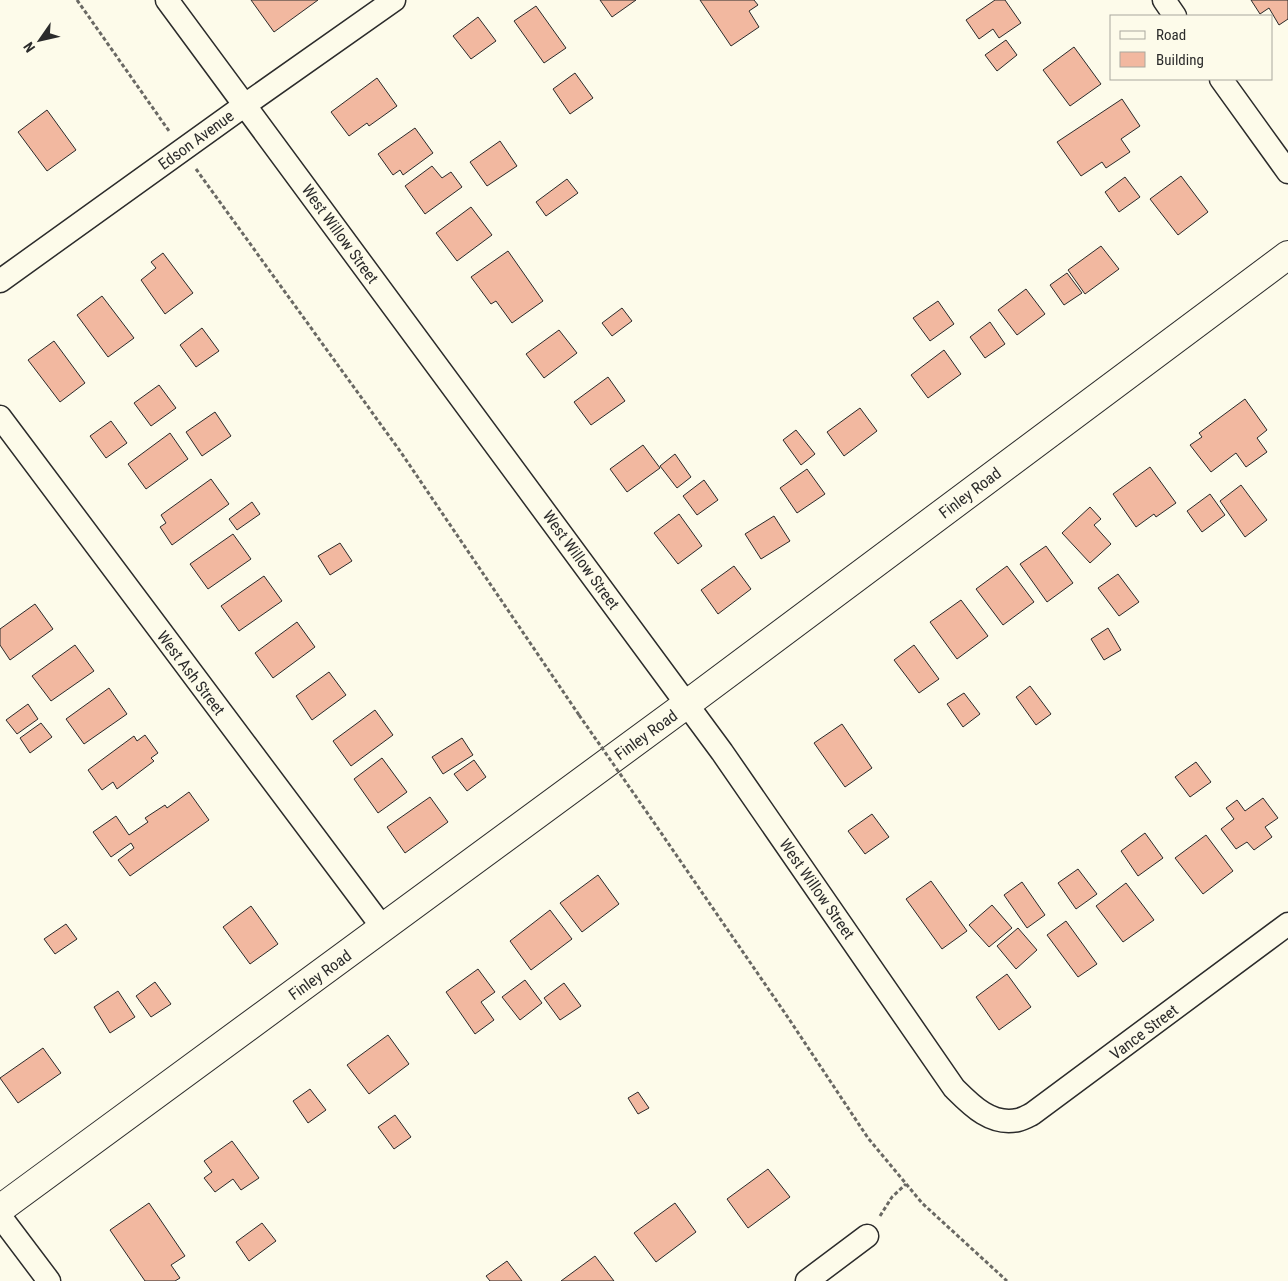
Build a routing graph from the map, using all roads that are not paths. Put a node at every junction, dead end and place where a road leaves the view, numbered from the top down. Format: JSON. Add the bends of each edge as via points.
{"nodes":[{"id":1,"x":167,"y":0,"type":"edge"},
{"id":2,"x":394,"y":0,"type":"edge"},
{"id":3,"x":1164,"y":0,"type":"edge"},
{"id":4,"x":1175,"y":15,"type":"edge"},
{"id":5,"x":1222,"y":80,"type":"edge"},
{"id":6,"x":245,"y":105,"type":"junction"},
{"id":7,"x":1288,"y":172,"type":"edge"},
{"id":8,"x":1288,"y":255,"type":"edge"},
{"id":9,"x":0,"y":281,"type":"edge"},
{"id":10,"x":0,"y":417,"type":"edge"},
{"id":11,"x":687,"y":704,"type":"junction"},
{"id":12,"x":1288,"y":924,"type":"edge"},
{"id":13,"x":383,"y":928,"type":"junction"},
{"id":14,"x":993,"y":1119,"type":"joint"},
{"id":15,"x":0,"y":1209,"type":"edge"},
{"id":16,"x":0,"y":1216,"type":"edge"},
{"id":17,"x":867,"y":1236,"type":"road end"},
{"id":18,"x":49,"y":1281,"type":"edge"},
{"id":19,"x":807,"y":1281,"type":"edge"}],
"edges":[{"from":1,"to":6,"type":"street","name":"West Willow Street"},
{"from":2,"to":6,"type":"street","name":"Edson Avenue"},
{"from":3,"to":4,"type":"street"},
{"from":5,"to":7,"type":"street"},
{"from":6,"to":9,"type":"street","name":"Edson Avenue"},
{"from":6,"to":11,"type":"street","name":"West Willow Street"},
{"from":8,"to":11,"type":"main road","name":"Finley Road"},
{"from":10,"to":13,"type":"street","name":"West Ash Street"},
{"from":11,"to":13,"type":"main road","name":"Finley Road"},
{"from":11,"to":14,"type":"street","name":"West Willow Street","via":[[954,1088]]},
{"from":12,"to":14,"type":"street","name":"Vance Street","via":[[1032,1114],[1018,1120]]},
{"from":13,"to":15,"type":"main road","name":"Finley Road"},
{"from":16,"to":18,"type":"street"},
{"from":17,"to":19,"type":"street"}]}
